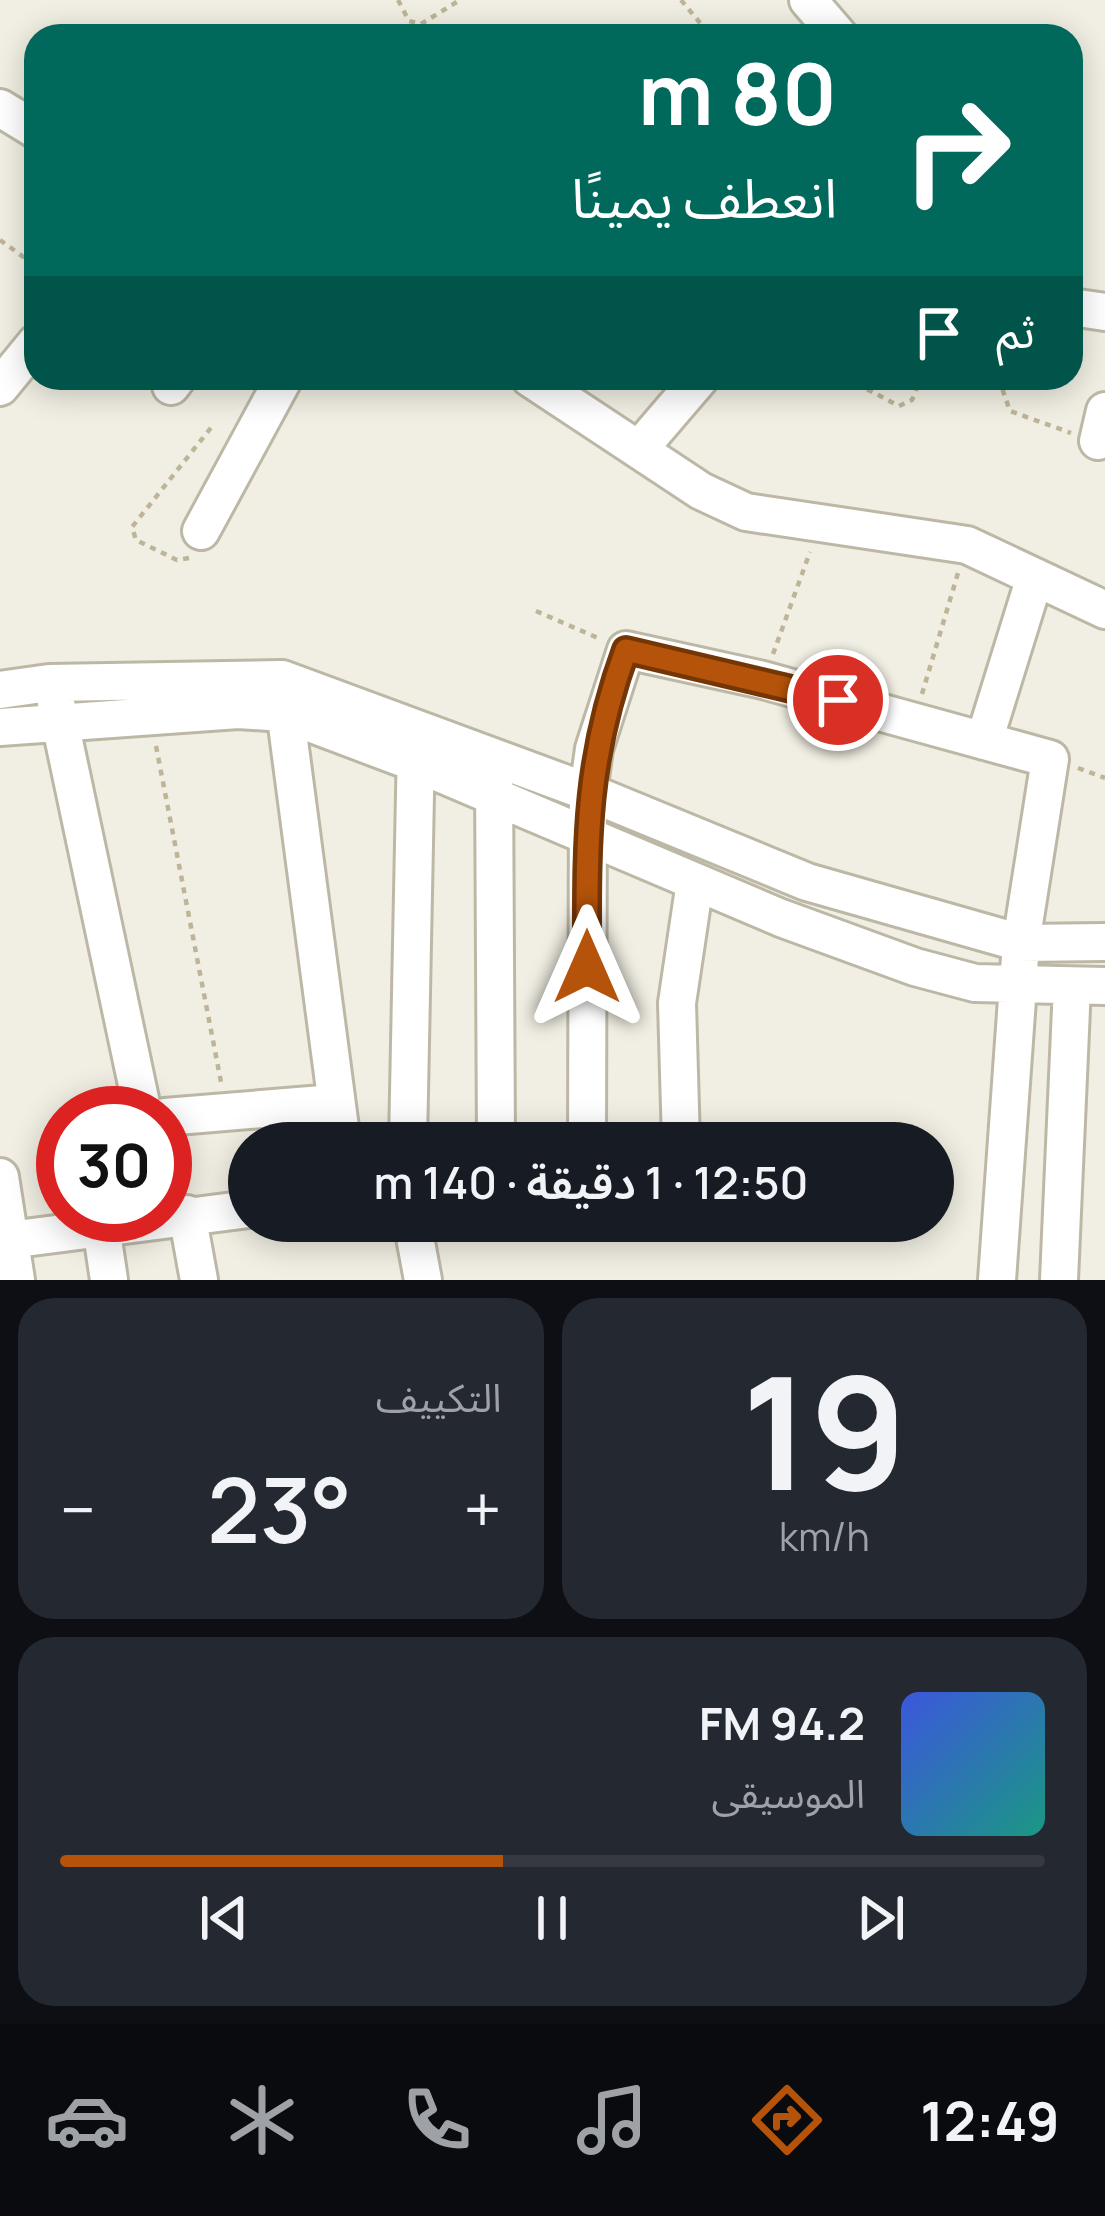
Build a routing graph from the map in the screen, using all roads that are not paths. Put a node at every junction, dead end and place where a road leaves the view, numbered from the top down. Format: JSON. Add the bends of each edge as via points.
{"nodes":[{"id":1,"x":808,"y":0,"type":"edge"},
{"id":2,"x":829,"y":24,"type":"edge"},
{"id":3,"x":24,"y":357,"type":"edge"},
{"id":4,"x":0,"y":386,"type":"edge"},
{"id":5,"x":277,"y":390,"type":"edge"},
{"id":6,"x":549,"y":390,"type":"edge"},
{"id":7,"x":690,"y":390,"type":"edge"},
{"id":8,"x":640,"y":448,"type":"junction"},
{"id":9,"x":201,"y":531,"type":"road end"},
{"id":10,"x":1034,"y":577,"type":"junction"},
{"id":11,"x":1105,"y":610,"type":"edge"},
{"id":12,"x":49,"y":683,"type":"junction"},
{"id":13,"x":0,"y":690,"type":"edge"},
{"id":14,"x":283,"y":696,"type":"junction"},
{"id":15,"x":63,"y":722,"type":"junction"},
{"id":16,"x":0,"y":728,"type":"edge"},
{"id":17,"x":984,"y":741,"type":"junction"},
{"id":18,"x":416,"y":745,"type":"junction"},
{"id":19,"x":494,"y":758,"type":"junction"},
{"id":20,"x":588,"y":792,"type":"junction"},
{"id":21,"x":494,"y":796,"type":"junction"},
{"id":22,"x":587,"y":834,"type":"junction"},
{"id":23,"x":695,"y":882,"type":"junction"},
{"id":24,"x":1105,"y":942,"type":"edge"},
{"id":25,"x":1021,"y":943,"type":"junction"},
{"id":26,"x":1088,"y":986,"type":"edge"},
{"id":27,"x":1019,"y":988,"type":"junction"},
{"id":28,"x":137,"y":1086,"type":"edge"},
{"id":29,"x":335,"y":1103,"type":"junction"},
{"id":30,"x":192,"y":1115,"type":"edge"},
{"id":31,"x":338,"y":1122,"type":"edge"},
{"id":32,"x":408,"y":1122,"type":"edge"},
{"id":33,"x":496,"y":1122,"type":"edge"},
{"id":34,"x":587,"y":1122,"type":"edge"},
{"id":35,"x":680,"y":1122,"type":"edge"},
{"id":36,"x":0,"y":1178,"type":"edge"},
{"id":37,"x":228,"y":1211,"type":"edge"},
{"id":38,"x":192,"y":1214,"type":"edge"},
{"id":39,"x":36,"y":1236,"type":"edge"},
{"id":40,"x":9,"y":1240,"type":"junction"},
{"id":41,"x":103,"y":1242,"type":"edge"},
{"id":42,"x":192,"y":1242,"type":"edge"},
{"id":43,"x":416,"y":1242,"type":"edge"},
{"id":44,"x":16,"y":1280,"type":"edge"},
{"id":45,"x":109,"y":1280,"type":"edge"},
{"id":46,"x":199,"y":1280,"type":"edge"},
{"id":47,"x":423,"y":1280,"type":"edge"},
{"id":48,"x":997,"y":1280,"type":"edge"},
{"id":49,"x":1059,"y":1280,"type":"edge"}],
"edges":[{"from":1,"to":2,"type":"street"},
{"from":3,"to":4,"type":"street"},
{"from":5,"to":9,"type":"street"},
{"from":6,"to":8,"type":"street"},
{"from":7,"to":8,"type":"street"},
{"from":8,"to":10,"type":"street","via":[[746,512],[967,544]]},
{"from":10,"to":11,"type":"street"},
{"from":10,"to":17,"type":"street"},
{"from":12,"to":13,"type":"street"},
{"from":12,"to":14,"type":"street"},
{"from":12,"to":15,"type":"street"},
{"from":14,"to":15,"type":"street","via":[[238,710]]},
{"from":14,"to":18,"type":"street"},
{"from":14,"to":29,"type":"street"},
{"from":15,"to":16,"type":"street"},
{"from":15,"to":28,"type":"street"},
{"from":17,"to":20,"type":"street","via":[[626,650]]},
{"from":17,"to":25,"type":"street","via":[[1050,759]]},
{"from":18,"to":19,"type":"street"},
{"from":18,"to":21,"type":"street"},
{"from":18,"to":32,"type":"street"},
{"from":19,"to":20,"type":"street"},
{"from":19,"to":21,"type":"street"},
{"from":20,"to":22,"type":"street"},
{"from":20,"to":25,"type":"street","via":[[807,882]]},
{"from":21,"to":22,"type":"street"},
{"from":21,"to":33,"type":"street"},
{"from":22,"to":23,"type":"street"},
{"from":22,"to":34,"type":"street"},
{"from":23,"to":27,"type":"street","via":[[915,967]]},
{"from":23,"to":35,"type":"street","via":[[677,1003]]},
{"from":24,"to":25,"type":"street"},
{"from":25,"to":27,"type":"street"},
{"from":26,"to":27,"type":"street"},
{"from":26,"to":49,"type":"street"},
{"from":27,"to":48,"type":"street"},
{"from":29,"to":30,"type":"street"},
{"from":29,"to":31,"type":"street"},
{"from":36,"to":40,"type":"street"},
{"from":37,"to":38,"type":"street"},
{"from":39,"to":40,"type":"street"},
{"from":40,"to":44,"type":"street"},
{"from":41,"to":45,"type":"street"},
{"from":42,"to":46,"type":"street"},
{"from":43,"to":47,"type":"street"}]}
